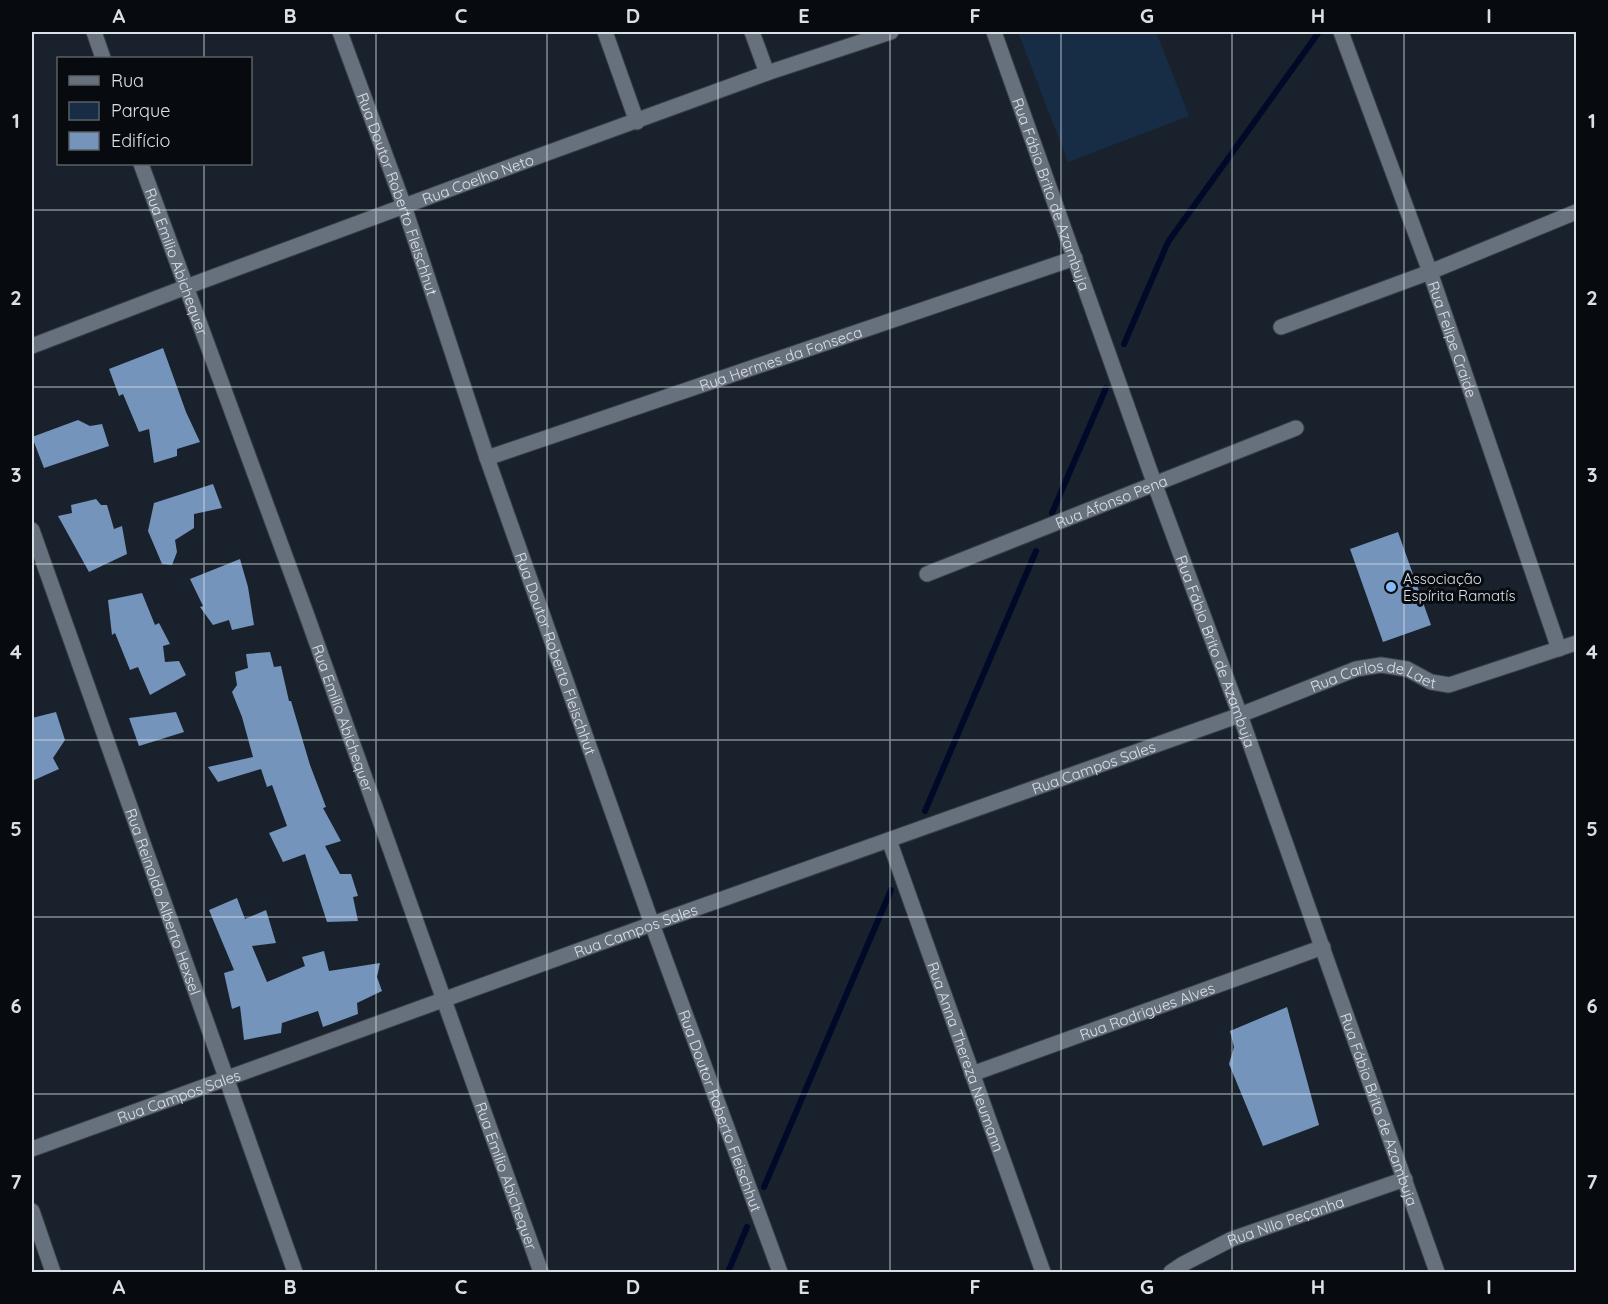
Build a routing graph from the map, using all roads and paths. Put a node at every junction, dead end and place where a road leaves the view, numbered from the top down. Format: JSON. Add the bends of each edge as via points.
{"nodes":[{"id":1,"x":94,"y":32,"type":"edge"},
{"id":2,"x":340,"y":32,"type":"edge"},
{"id":3,"x":605,"y":32,"type":"edge"},
{"id":4,"x":752,"y":32,"type":"edge"},
{"id":5,"x":891,"y":32,"type":"edge"},
{"id":6,"x":994,"y":32,"type":"edge"},
{"id":7,"x":1341,"y":32,"type":"edge"},
{"id":8,"x":103,"y":57,"type":"edge"},
{"id":9,"x":767,"y":73,"type":"junction"},
{"id":10,"x":637,"y":122,"type":"junction"},
{"id":11,"x":141,"y":165,"type":"edge"},
{"id":12,"x":404,"y":207,"type":"junction"},
{"id":13,"x":1576,"y":213,"type":"edge"},
{"id":14,"x":1075,"y":258,"type":"junction"},
{"id":15,"x":1430,"y":272,"type":"junction"},
{"id":16,"x":186,"y":287,"type":"junction"},
{"id":17,"x":1281,"y":327,"type":"dead end"},
{"id":18,"x":32,"y":346,"type":"edge"},
{"id":19,"x":1296,"y":428,"type":"dead end"},
{"id":20,"x":487,"y":458,"type":"junction"},
{"id":21,"x":1155,"y":485,"type":"junction"},
{"id":22,"x":32,"y":530,"type":"edge"},
{"id":23,"x":927,"y":574,"type":"dead end"},
{"id":24,"x":1576,"y":643,"type":"edge"},
{"id":25,"x":1559,"y":649,"type":"junction"},
{"id":26,"x":1240,"y":715,"type":"junction"},
{"id":27,"x":889,"y":840,"type":"junction"},
{"id":28,"x":652,"y":924,"type":"junction"},
{"id":29,"x":1323,"y":947,"type":"junction"},
{"id":30,"x":444,"y":999,"type":"junction"},
{"id":31,"x":972,"y":1074,"type":"junction"},
{"id":32,"x":226,"y":1078,"type":"junction"},
{"id":33,"x":32,"y":1149,"type":"edge"},
{"id":34,"x":1405,"y":1179,"type":"junction"},
{"id":35,"x":32,"y":1211,"type":"edge"},
{"id":36,"x":53,"y":1272,"type":"edge"},
{"id":37,"x":295,"y":1272,"type":"edge"},
{"id":38,"x":541,"y":1272,"type":"edge"},
{"id":39,"x":780,"y":1272,"type":"edge"},
{"id":40,"x":1043,"y":1272,"type":"edge"},
{"id":41,"x":1171,"y":1272,"type":"edge"},
{"id":42,"x":1437,"y":1272,"type":"edge"}],
"edges":[{"from":1,"to":8,"type":"street"},
{"from":2,"to":12,"type":"street","name":"Rua Doutor Roberto Fleischhut"},
{"from":3,"to":10,"type":"street"},
{"from":4,"to":9,"type":"street"},
{"from":5,"to":9,"type":"street","name":"Rua Coelho Neto"},
{"from":6,"to":14,"type":"street","name":"Rua Fábio Brito de Azambuja"},
{"from":7,"to":15,"type":"street","name":"Rua Felipe Craide"},
{"from":9,"to":10,"type":"street","name":"Rua Coelho Neto"},
{"from":10,"to":12,"type":"street","name":"Rua Coelho Neto"},
{"from":11,"to":16,"type":"street","name":"Rua Emilio Abichequer"},
{"from":12,"to":16,"type":"street","name":"Rua Coelho Neto"},
{"from":12,"to":20,"type":"street","name":"Rua Doutor Roberto Fleischhut"},
{"from":13,"to":15,"type":"street"},
{"from":14,"to":20,"type":"street","name":"Rua Hermes da Fonseca"},
{"from":14,"to":21,"type":"street","name":"Rua Fábio Brito de Azambuja"},
{"from":15,"to":17,"type":"street"},
{"from":15,"to":25,"type":"street","name":"Rua Felipe Craide"},
{"from":16,"to":18,"type":"street","name":"Rua Coelho Neto"},
{"from":16,"to":30,"type":"street","name":"Rua Emilio Abichequer"},
{"from":19,"to":21,"type":"street","name":"Rua Afonso Pena"},
{"from":20,"to":28,"type":"street","name":"Rua Doutor Roberto Fleischhut"},
{"from":21,"to":23,"type":"street","name":"Rua Afonso Pena"},
{"from":21,"to":26,"type":"street","name":"Rua Fábio Brito de Azambuja"},
{"from":22,"to":32,"type":"street","name":"Rua Reinoldo Alberto Hexsel"},
{"from":24,"to":25,"type":"street","name":"Rua Carlos de Laet"},
{"from":25,"to":26,"type":"street","name":"Rua Carlos de Laet","via":[[1449,685],[1431,682],[1407,669],[1381,665],[1356,669]]},
{"from":26,"to":27,"type":"street","name":"Rua Campos Sales"},
{"from":26,"to":29,"type":"street","name":"Rua Fábio Brito de Azambuja"},
{"from":27,"to":28,"type":"street","name":"Rua Campos Sales"},
{"from":27,"to":31,"type":"street","name":"Rua Anna Thereza Neumann"},
{"from":28,"to":30,"type":"street","name":"Rua Campos Sales"},
{"from":28,"to":39,"type":"street","name":"Rua Doutor Roberto Fleischhut"},
{"from":29,"to":31,"type":"street","name":"Rua Rodrigues Alves"},
{"from":29,"to":34,"type":"street","name":"Rua Fábio Brito de Azambuja"},
{"from":30,"to":32,"type":"street","name":"Rua Campos Sales"},
{"from":30,"to":38,"type":"street","name":"Rua Emilio Abichequer"},
{"from":31,"to":40,"type":"street","name":"Rua Anna Thereza Neumann"},
{"from":32,"to":33,"type":"street","name":"Rua Campos Sales"},
{"from":32,"to":37,"type":"street","name":"Rua Reinoldo Alberto Hexsel"},
{"from":34,"to":41,"type":"street","name":"Rua Nilo Peçanha","via":[[1232,1239]]},
{"from":34,"to":42,"type":"street","name":"Rua Fábio Brito de Azambuja"},
{"from":35,"to":36,"type":"street"}]}
